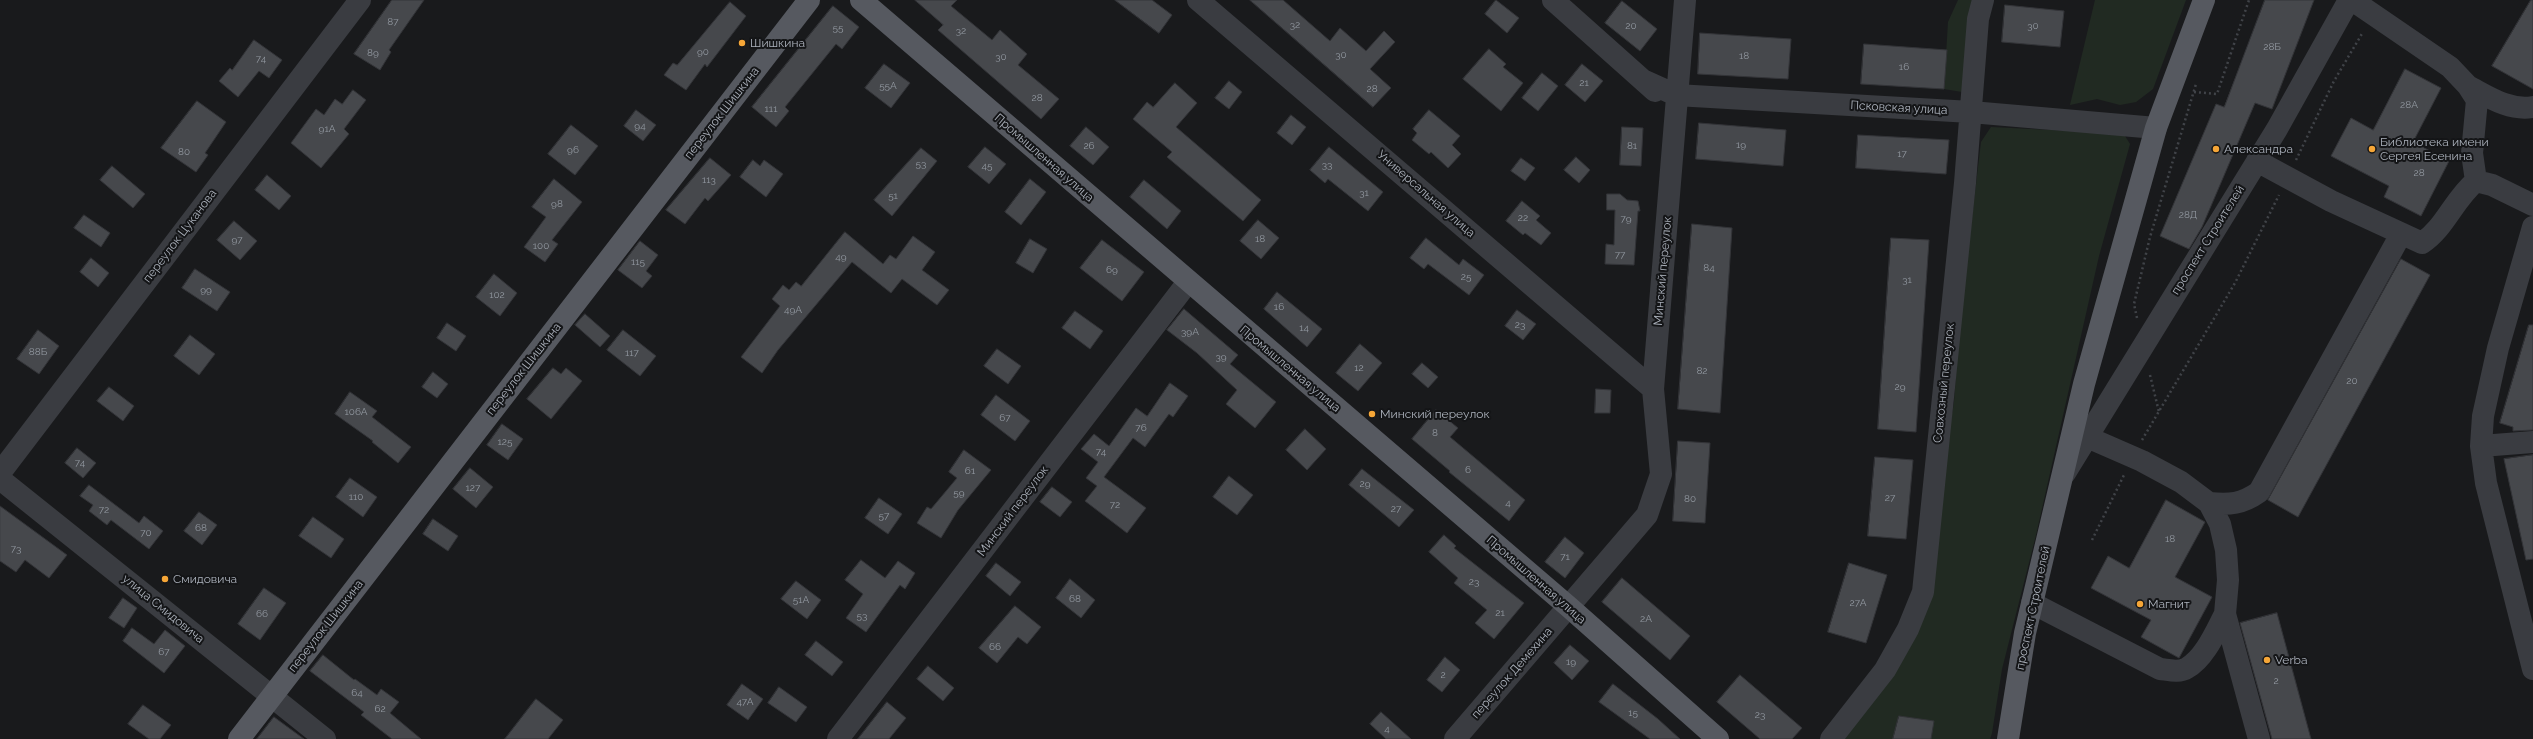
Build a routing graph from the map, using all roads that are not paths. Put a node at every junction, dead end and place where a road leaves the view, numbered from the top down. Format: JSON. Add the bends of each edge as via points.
{"nodes":[{"id":1,"x":360,"y":0,"type":"edge"},
{"id":2,"x":810,"y":0,"type":"edge"},
{"id":3,"x":861,"y":0,"type":"edge"},
{"id":4,"x":1198,"y":0,"type":"edge"},
{"id":5,"x":1553,"y":0,"type":"edge"},
{"id":6,"x":1685,"y":0,"type":"edge"},
{"id":7,"x":1983,"y":0,"type":"edge"},
{"id":8,"x":2204,"y":0,"type":"edge"},
{"id":9,"x":2351,"y":0,"type":"edge"},
{"id":10,"x":2468,"y":86,"type":"junction"},
{"id":11,"x":1676,"y":105,"type":"junction"},
{"id":12,"x":2533,"y":107,"type":"edge"},
{"id":13,"x":1971,"y":112,"type":"junction"},
{"id":14,"x":2156,"y":128,"type":"junction"},
{"id":15,"x":2257,"y":161,"type":"junction"},
{"id":16,"x":2476,"y":181,"type":"junction"},
{"id":17,"x":2533,"y":205,"type":"edge"},
{"id":18,"x":2533,"y":227,"type":"edge"},
{"id":19,"x":2401,"y":234,"type":"junction"},
{"id":20,"x":1188,"y":282,"type":"junction"},
{"id":21,"x":1653,"y":389,"type":"junction"},
{"id":22,"x":2087,"y":437,"type":"junction"},
{"id":23,"x":2533,"y":442,"type":"edge"},
{"id":24,"x":2481,"y":446,"type":"junction"},
{"id":25,"x":0,"y":473,"type":"edge"},
{"id":26,"x":2062,"y":478,"type":"junction"},
{"id":27,"x":0,"y":479,"type":"edge"},
{"id":28,"x":2210,"y":503,"type":"junction"},
{"id":29,"x":2032,"y":603,"type":"junction"},
{"id":30,"x":1569,"y":607,"type":"junction"},
{"id":31,"x":2225,"y":614,"type":"junction"},
{"id":32,"x":2533,"y":666,"type":"edge"},
{"id":33,"x":272,"y":696,"type":"junction"},
{"id":34,"x":239,"y":739,"type":"edge"},
{"id":35,"x":326,"y":739,"type":"edge"},
{"id":36,"x":838,"y":739,"type":"edge"},
{"id":37,"x":1455,"y":739,"type":"edge"},
{"id":38,"x":1718,"y":739,"type":"edge"},
{"id":39,"x":1831,"y":739,"type":"edge"},
{"id":40,"x":2008,"y":739,"type":"edge"},
{"id":41,"x":2259,"y":739,"type":"edge"}],
"edges":[{"from":1,"to":25,"type":"street","name":"переулок Цуканова"},
{"from":2,"to":33,"type":"main road","name":"переулок Шишкина"},
{"from":3,"to":20,"type":"main road","name":"Промышленная улица"},
{"from":4,"to":21,"type":"street","name":"Универсальная улица"},
{"from":5,"to":11,"type":"street","name":"Псковская улица"},
{"from":6,"to":11,"type":"street","name":"Минский переулок"},
{"from":7,"to":13,"type":"street","name":"Совхозный переулок","via":[[1978,19]]},
{"from":8,"to":14,"type":"main road","name":"проспект Строителей"},
{"from":9,"to":10,"type":"street","via":[[2450,67]]},
{"from":9,"to":15,"type":"street","name":"проспект Строителей"},
{"from":10,"to":12,"type":"street","via":[[2508,106]]},
{"from":10,"to":16,"type":"street","via":[[2477,100],[2472,153]]},
{"from":11,"to":13,"type":"street","name":"Псковская улица"},
{"from":11,"to":21,"type":"street","name":"Минский переулок"},
{"from":13,"to":14,"type":"street","name":"Псковская улица"},
{"from":13,"to":39,"type":"street","name":"Совхозный переулок","via":[[1923,592],[1908,629],[1885,670]]},
{"from":14,"to":26,"type":"main road","name":"проспект Строителей","via":[[2084,384]]},
{"from":15,"to":19,"type":"street"},
{"from":15,"to":22,"type":"street","name":"проспект Строителей"},
{"from":16,"to":17,"type":"street","via":[[2492,185]]},
{"from":16,"to":19,"type":"street","via":[[2466,189],[2435,235],[2422,243]]},
{"from":18,"to":24,"type":"street","via":[[2498,348],[2483,416]]},
{"from":19,"to":28,"type":"street","via":[[2259,492],[2245,501],[2230,505]]},
{"from":20,"to":30,"type":"main road","name":"Промышленная улица"},
{"from":20,"to":36,"type":"street","name":"Минский переулок"},
{"from":21,"to":30,"type":"street","name":"Минский переулок","via":[[1661,474],[1647,515]]},
{"from":22,"to":26,"type":"street","name":"проспект Строителей"},
{"from":22,"to":28,"type":"street","via":[[2181,482]]},
{"from":23,"to":24,"type":"street"},
{"from":24,"to":32,"type":"street","via":[[2486,482]]},
{"from":26,"to":29,"type":"main road","name":"проспект Строителей"},
{"from":27,"to":33,"type":"street","name":"улица Смидовича"},
{"from":28,"to":31,"type":"street","via":[[2220,524],[2226,550],[2228,580]]},
{"from":29,"to":31,"type":"street","via":[[2160,669],[2176,671],[2188,668],[2200,656]]},
{"from":29,"to":40,"type":"main road","name":"проспект Строителей"},
{"from":30,"to":37,"type":"street","name":"переулок Демехина"},
{"from":30,"to":38,"type":"main road","name":"Промышленная улица"},
{"from":31,"to":41,"type":"street"},
{"from":33,"to":34,"type":"main road","name":"переулок Шишкина"},
{"from":33,"to":35,"type":"street","name":"улица Смидовича"}]}
